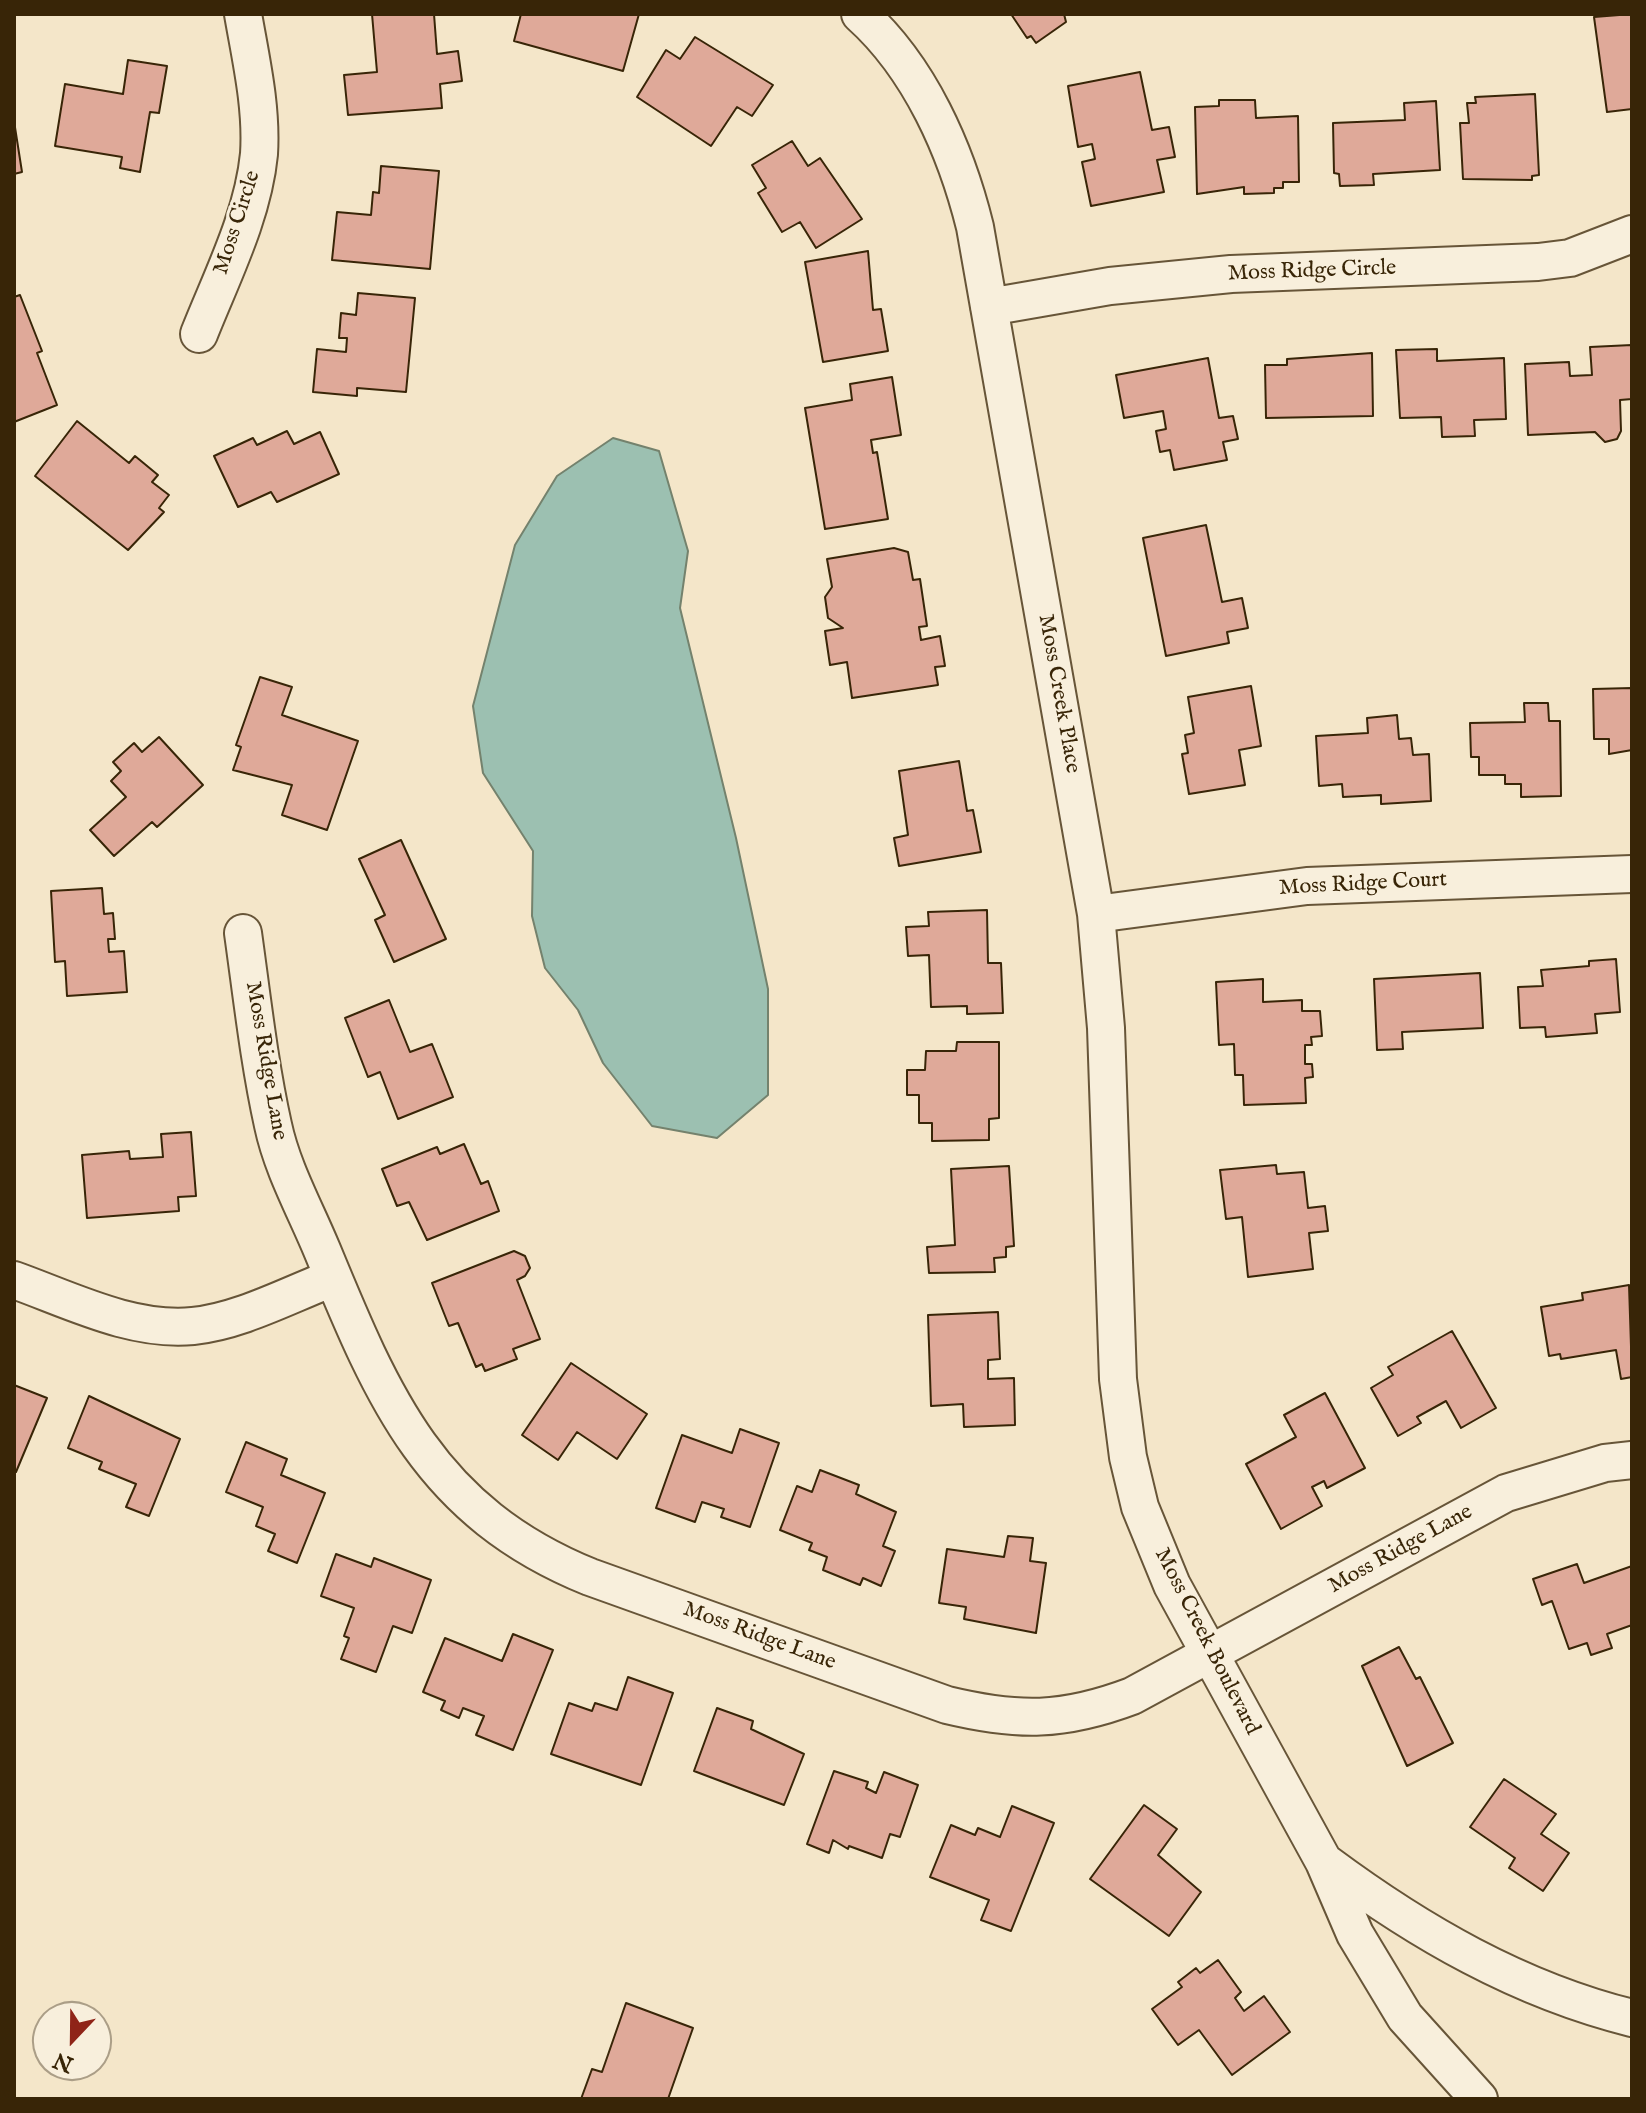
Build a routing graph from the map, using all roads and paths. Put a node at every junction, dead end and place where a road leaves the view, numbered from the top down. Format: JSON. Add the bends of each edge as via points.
{"nodes":[{"id":1,"x":243,"y":14,"type":"edge"},
{"id":2,"x":860,"y":14,"type":"edge"},
{"id":3,"x":1632,"y":234,"type":"edge"},
{"id":4,"x":989,"y":307,"type":"junction"},
{"id":5,"x":199,"y":334,"type":"dead end"},
{"id":6,"x":1632,"y":874,"type":"edge"},
{"id":7,"x":1096,"y":914,"type":"junction"},
{"id":8,"x":243,"y":933,"type":"dead end"},
{"id":9,"x":333,"y":1278,"type":"junction"},
{"id":10,"x":14,"y":1280,"type":"edge"},
{"id":11,"x":1121,"y":1410,"type":"joint"},
{"id":12,"x":1632,"y":1460,"type":"edge"},
{"id":13,"x":1210,"y":1655,"type":"junction"},
{"id":14,"x":1324,"y":1862,"type":"junction"},
{"id":15,"x":1632,"y":2018,"type":"edge"},
{"id":16,"x":1479,"y":2099,"type":"edge"}],
"edges":[{"from":1,"to":5,"type":"street","name":"Moss Circle","via":[[257,97],[258,157],[245,217]]},
{"from":2,"to":4,"type":"street","name":"Moss Creek Place","via":[[908,72],[942,131],[967,194]]},
{"from":3,"to":4,"type":"street","name":"Moss Ridge Circle","via":[[1581,255],[1548,261],[1231,274],[1110,286]]},
{"from":4,"to":7,"type":"street","name":"Moss Creek Place"},
{"from":6,"to":7,"type":"street","name":"Moss Ridge Court","via":[[1307,886]]},
{"from":7,"to":11,"type":"street","name":"Moss Creek Place","via":[[1105,1003]]},
{"from":8,"to":9,"type":"street","name":"Moss Ridge Lane","via":[[273,1125]]},
{"from":9,"to":10,"type":"street","via":[[235,1317],[192,1326],[108,1315]]},
{"from":9,"to":13,"type":"street","name":"Moss Ridge Lane","via":[[405,1429],[448,1483],[499,1528],[558,1564],[947,1705],[997,1717],[1032,1719],[1099,1709]]},
{"from":11,"to":13,"type":"street","name":"Moss Creek Boulevard","via":[[1151,1538]]},
{"from":12,"to":13,"type":"street","name":"Moss Ridge Lane","via":[[1506,1493]]},
{"from":13,"to":14,"type":"street","name":"Moss Creek Boulevard"},
{"from":14,"to":15,"type":"street","name":"Moss Creek Boulevard","via":[[1374,1898],[1510,1977],[1580,2005]]},
{"from":14,"to":16,"type":"street","name":"Moss Creek Boulevard","via":[[1355,1934],[1405,2017]]}]}
